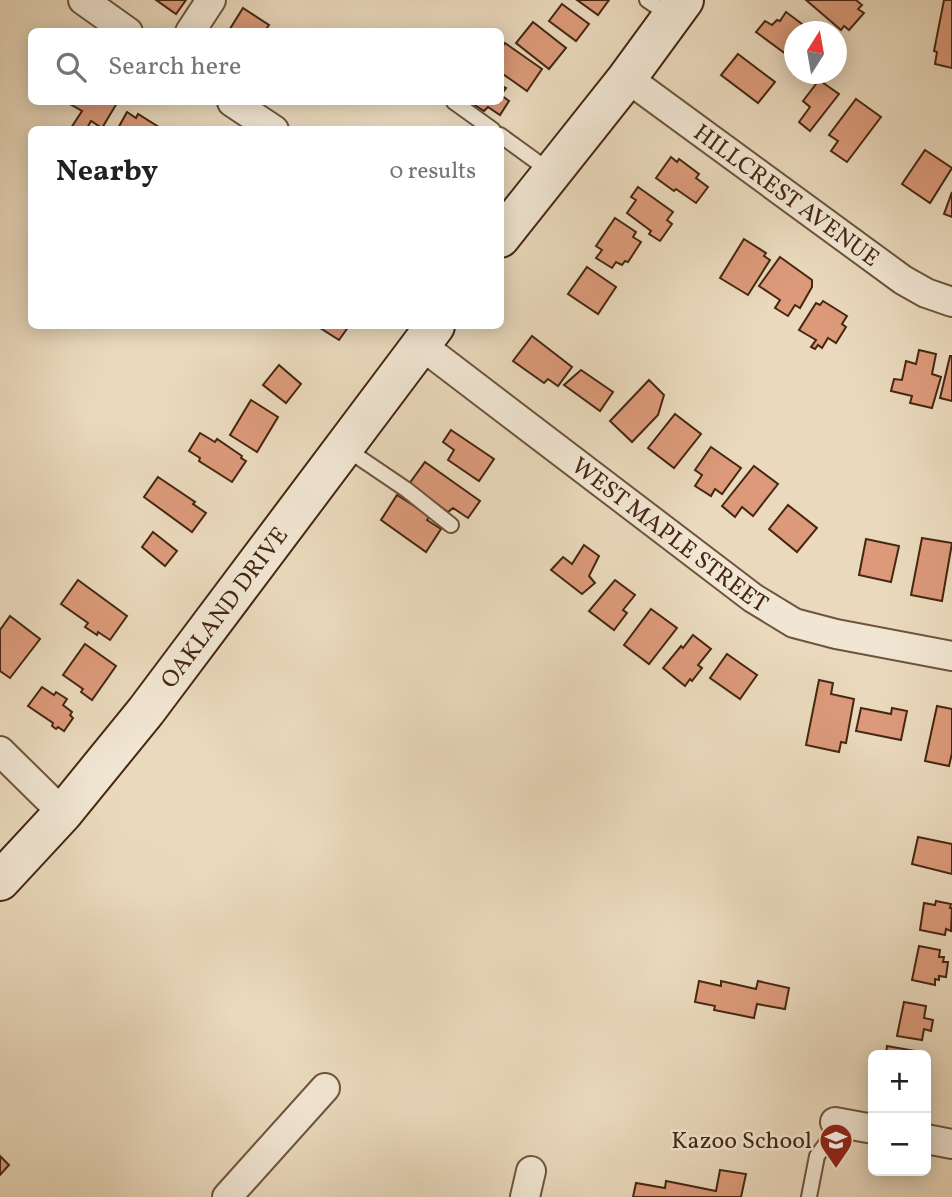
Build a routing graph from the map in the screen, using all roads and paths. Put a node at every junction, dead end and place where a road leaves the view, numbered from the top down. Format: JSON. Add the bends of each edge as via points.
{"nodes":[{"id":1,"x":83,"y":0,"type":"edge"},
{"id":2,"x":211,"y":0,"type":"edge"},
{"id":3,"x":667,"y":6,"type":"edge"},
{"id":4,"x":122,"y":28,"type":"edge"},
{"id":5,"x":193,"y":28,"type":"edge"},
{"id":6,"x":627,"y":78,"type":"junction"},
{"id":7,"x":236,"y":105,"type":"edge"},
{"id":8,"x":458,"y":105,"type":"edge"},
{"id":9,"x":268,"y":126,"type":"edge"},
{"id":10,"x":487,"y":126,"type":"edge"},
{"id":11,"x":504,"y":138,"type":"edge"},
{"id":12,"x":552,"y":173,"type":"junction"},
{"id":13,"x":504,"y":233,"type":"edge"},
{"id":14,"x":952,"y":302,"type":"edge"},
{"id":15,"x":428,"y":335,"type":"edge"},
{"id":16,"x":344,"y":448,"type":"junction"},
{"id":17,"x":452,"y":525,"type":"dead end"},
{"id":18,"x":952,"y":656,"type":"edge"},
{"id":19,"x":0,"y":751,"type":"edge"},
{"id":20,"x":63,"y":813,"type":"junction"},
{"id":21,"x":0,"y":881,"type":"edge"},
{"id":22,"x":325,"y":1088,"type":"dead end"},
{"id":23,"x":838,"y":1123,"type":"joint"},
{"id":24,"x":868,"y":1128,"type":"edge"},
{"id":25,"x":931,"y":1140,"type":"edge"},
{"id":26,"x":952,"y":1144,"type":"edge"},
{"id":27,"x":228,"y":1197,"type":"edge"},
{"id":28,"x":809,"y":1197,"type":"edge"}],
"edges":[{"from":1,"to":4,"type":"street"},
{"from":2,"to":5,"type":"street"},
{"from":3,"to":6,"type":"main road"},
{"from":6,"to":12,"type":"main road"},
{"from":6,"to":14,"type":"street","name":"HILLCREST AVENUE","via":[[903,280]]},
{"from":7,"to":9,"type":"street"},
{"from":8,"to":10,"type":"lane"},
{"from":11,"to":12,"type":"lane"},
{"from":12,"to":13,"type":"main road"},
{"from":15,"to":16,"type":"main road","name":"OAKLAND DRIVE"},
{"from":15,"to":18,"type":"street","name":"WEST MAPLE STREET","via":[[753,598],[794,623]]},
{"from":16,"to":17,"type":"lane"},
{"from":16,"to":20,"type":"main road","name":"OAKLAND DRIVE","via":[[146,711]]},
{"from":19,"to":20,"type":"street"},
{"from":20,"to":21,"type":"main road","name":"OAKLAND DRIVE"},
{"from":22,"to":27,"type":"street"},
{"from":23,"to":24,"type":"street"},
{"from":23,"to":28,"type":"lane","via":[[817,1156]]},
{"from":25,"to":26,"type":"street"}]}
